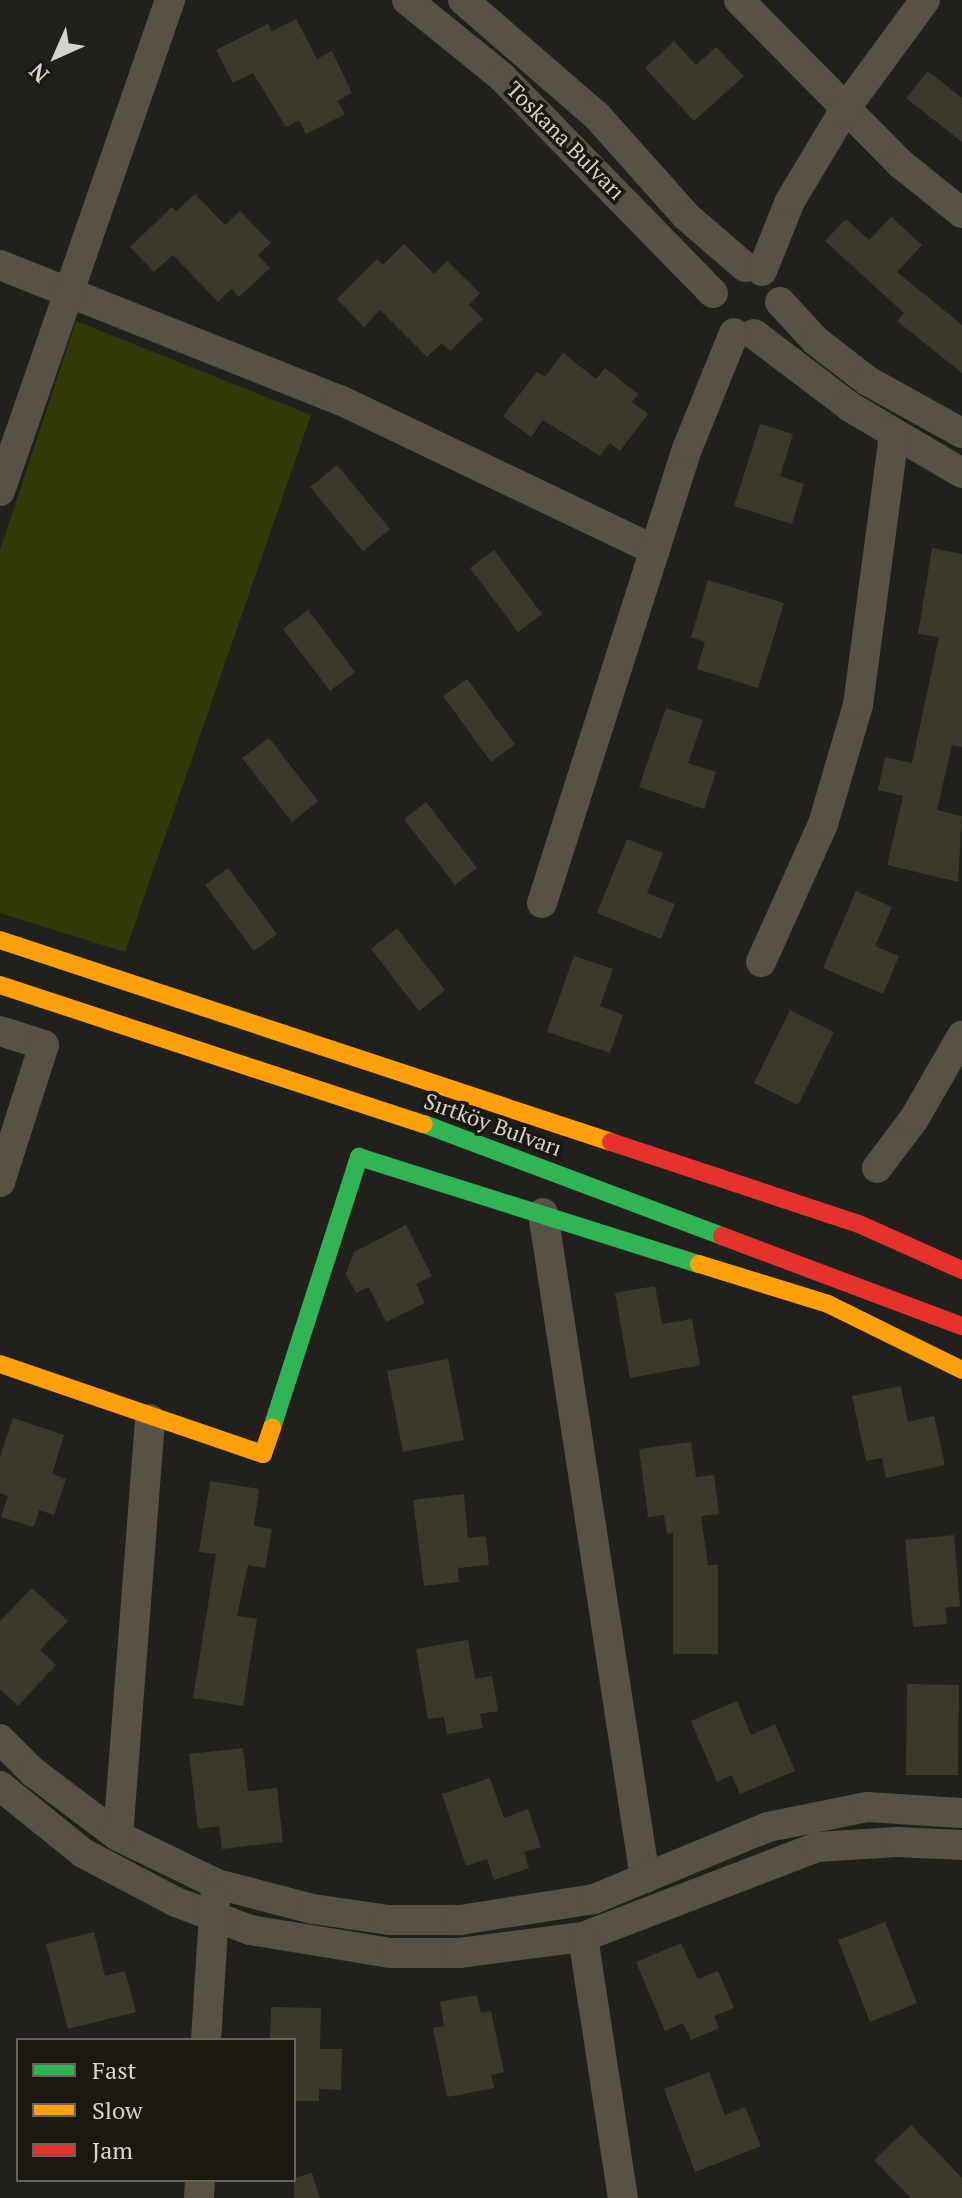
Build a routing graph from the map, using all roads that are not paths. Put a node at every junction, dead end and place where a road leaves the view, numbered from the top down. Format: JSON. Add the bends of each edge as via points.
{"nodes":[{"id":1,"x":170,"y":0,"type":"edge"},
{"id":2,"x":407,"y":0,"type":"edge"},
{"id":3,"x":463,"y":0,"type":"edge"},
{"id":4,"x":739,"y":0,"type":"edge"},
{"id":5,"x":925,"y":0,"type":"edge"},
{"id":6,"x":845,"y":109,"type":"junction"},
{"id":7,"x":962,"y":213,"type":"edge"},
{"id":8,"x":0,"y":265,"type":"edge"},
{"id":9,"x":754,"y":269,"type":"junction"},
{"id":10,"x":68,"y":290,"type":"junction"},
{"id":11,"x":713,"y":293,"type":"junction"},
{"id":12,"x":780,"y":302,"type":"junction"},
{"id":13,"x":744,"y":334,"type":"junction"},
{"id":14,"x":962,"y":433,"type":"edge"},
{"id":15,"x":894,"y":435,"type":"junction"},
{"id":16,"x":957,"y":473,"type":"edge"},
{"id":17,"x":2,"y":480,"type":"edge"},
{"id":18,"x":655,"y":550,"type":"junction"},
{"id":19,"x":542,"y":903,"type":"dead end"},
{"id":20,"x":0,"y":940,"type":"edge"},
{"id":21,"x":761,"y":962,"type":"dead end"},
{"id":22,"x":0,"y":985,"type":"edge"},
{"id":23,"x":0,"y":1031,"type":"edge"},
{"id":24,"x":962,"y":1036,"type":"edge"},
{"id":25,"x":229,"y":1038,"type":"junction"},
{"id":26,"x":877,"y":1168,"type":"dead end"},
{"id":27,"x":0,"y":1182,"type":"edge"},
{"id":28,"x":543,"y":1213,"type":"junction"},
{"id":29,"x":962,"y":1270,"type":"edge"},
{"id":30,"x":962,"y":1326,"type":"edge"},
{"id":31,"x":0,"y":1364,"type":"edge"},
{"id":32,"x":962,"y":1370,"type":"edge"},
{"id":33,"x":150,"y":1419,"type":"junction"},
{"id":34,"x":0,"y":1739,"type":"edge"},
{"id":35,"x":0,"y":1786,"type":"edge"},
{"id":36,"x":962,"y":1813,"type":"edge"},
{"id":37,"x":118,"y":1836,"type":"junction"},
{"id":38,"x":962,"y":1845,"type":"edge"},
{"id":39,"x":645,"y":1878,"type":"junction"},
{"id":40,"x":217,"y":1884,"type":"junction"},
{"id":41,"x":212,"y":1916,"type":"junction"},
{"id":42,"x":583,"y":1937,"type":"junction"},
{"id":43,"x":206,"y":2038,"type":"edge"},
{"id":44,"x":623,"y":2198,"type":"edge"}],
"edges":[{"from":1,"to":10,"type":"street"},
{"from":2,"to":11,"type":"street","name":"Toskana Bulvarı","via":[[502,77]]},
{"from":3,"to":9,"type":"street","name":"Toskana Bulvarı","via":[[597,116],[686,216]]},
{"from":4,"to":6,"type":"street"},
{"from":5,"to":6,"type":"street"},
{"from":6,"to":7,"type":"street"},
{"from":6,"to":9,"type":"street"},
{"from":8,"to":10,"type":"street"},
{"from":9,"to":11,"type":"street","via":[[725,275]]},
{"from":9,"to":12,"type":"street","name":"Toskana Bulvarı","via":[[774,281]]},
{"from":10,"to":17,"type":"street"},
{"from":10,"to":18,"type":"street","via":[[340,400]]},
{"from":11,"to":13,"type":"street","name":"Toskana Bulvarı","via":[[716,316]]},
{"from":12,"to":13,"type":"street","via":[[773,322]]},
{"from":12,"to":14,"type":"street","name":"Toskana Bulvarı","via":[[816,341],[868,381]]},
{"from":13,"to":15,"type":"street","name":"Toskana Bulvarı"},
{"from":13,"to":18,"type":"street","via":[[687,449]]},
{"from":15,"to":16,"type":"street","name":"Toskana Bulvarı"},
{"from":15,"to":21,"type":"street","via":[[858,705],[823,824]]},
{"from":18,"to":19,"type":"street"},
{"from":20,"to":25,"type":"main road","name":"Sırtköy Bulvarı"},
{"from":22,"to":25,"type":"main road","name":"Sırtköy Bulvarı"},
{"from":23,"to":27,"type":"street","via":[[44,1045]]},
{"from":24,"to":26,"type":"street","via":[[914,1119]]},
{"from":25,"to":29,"type":"main road","name":"Sırtköy Bulvarı","via":[[842,1226]]},
{"from":25,"to":30,"type":"main road","name":"Sırtköy Bulvarı","via":[[409,1118],[828,1265]]},
{"from":28,"to":32,"type":"main road","via":[[828,1304]]},
{"from":28,"to":33,"type":"main road","via":[[359,1157],[263,1454]]},
{"from":28,"to":39,"type":"street"},
{"from":31,"to":33,"type":"main road"},
{"from":33,"to":37,"type":"street"},
{"from":34,"to":37,"type":"street","via":[[33,1772]]},
{"from":35,"to":41,"type":"street","via":[[83,1853],[133,1882]]},
{"from":36,"to":39,"type":"street","via":[[867,1807],[768,1827]]},
{"from":37,"to":40,"type":"street"},
{"from":38,"to":42,"type":"street","via":[[817,1847]]},
{"from":39,"to":40,"type":"street","via":[[594,1899],[460,1920],[389,1920],[313,1909]]},
{"from":40,"to":41,"type":"street"},
{"from":41,"to":42,"type":"street","via":[[318,1945],[391,1953],[459,1953]]},
{"from":41,"to":43,"type":"street"},
{"from":42,"to":44,"type":"street"}]}
